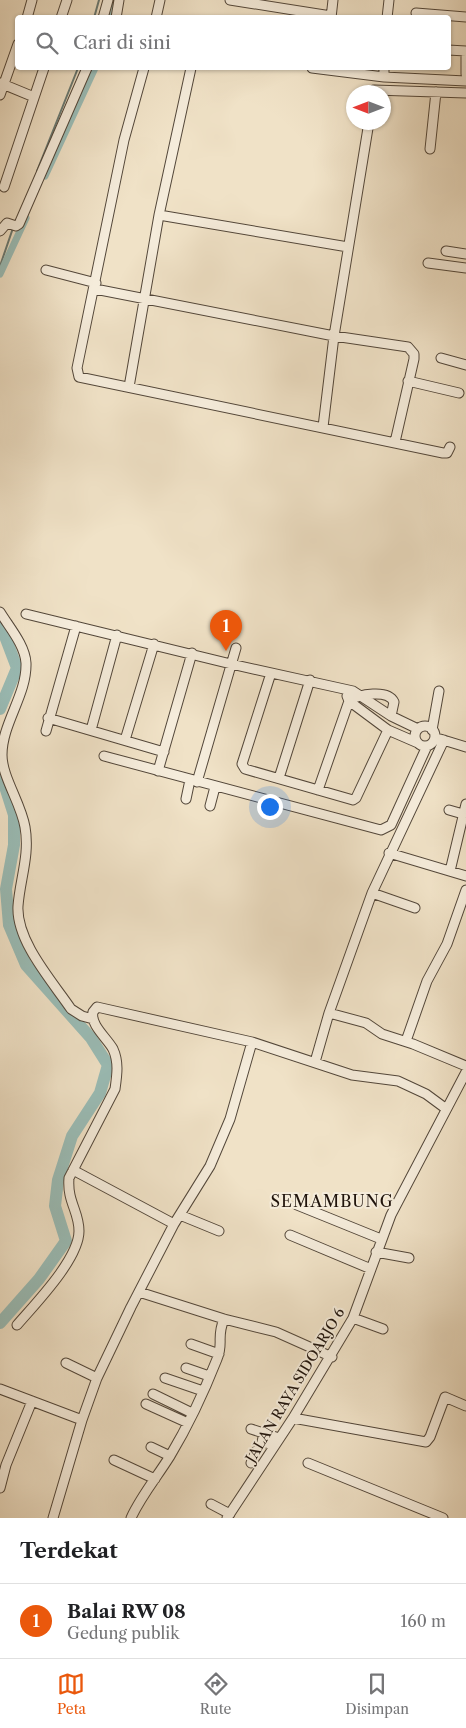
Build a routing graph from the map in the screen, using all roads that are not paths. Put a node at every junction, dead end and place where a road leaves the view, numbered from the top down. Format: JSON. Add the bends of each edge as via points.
{"nodes":[{"id":1,"x":32,"y":0,"type":"edge"},
{"id":2,"x":67,"y":0,"type":"edge"},
{"id":3,"x":108,"y":0,"type":"edge"},
{"id":4,"x":119,"y":0,"type":"edge"},
{"id":5,"x":160,"y":0,"type":"edge"},
{"id":6,"x":230,"y":0,"type":"edge"},
{"id":7,"x":333,"y":0,"type":"edge"},
{"id":8,"x":389,"y":0,"type":"edge"},
{"id":9,"x":416,"y":13,"type":"dead end"},
{"id":10,"x":27,"y":15,"type":"edge"},
{"id":11,"x":63,"y":15,"type":"edge"},
{"id":12,"x":104,"y":15,"type":"edge"},
{"id":13,"x":116,"y":15,"type":"edge"},
{"id":14,"x":157,"y":15,"type":"edge"},
{"id":15,"x":319,"y":15,"type":"edge"},
{"id":16,"x":331,"y":15,"type":"edge"},
{"id":17,"x":387,"y":15,"type":"edge"},
{"id":18,"x":441,"y":15,"type":"edge"},
{"id":19,"x":451,"y":16,"type":"edge"},
{"id":20,"x":466,"y":17,"type":"edge"},
{"id":21,"x":451,"y":50,"type":"edge"},
{"id":22,"x":466,"y":51,"type":"edge"},
{"id":23,"x":15,"y":52,"type":"edge"},
{"id":24,"x":466,"y":57,"type":"edge"},
{"id":25,"x":43,"y":70,"type":"edge"},
{"id":26,"x":86,"y":70,"type":"edge"},
{"id":27,"x":143,"y":70,"type":"edge"},
{"id":28,"x":191,"y":70,"type":"edge"},
{"id":29,"x":339,"y":70,"type":"edge"},
{"id":30,"x":383,"y":70,"type":"edge"},
{"id":31,"x":466,"y":74,"type":"edge"},
{"id":32,"x":379,"y":77,"type":"junction"},
{"id":33,"x":428,"y":79,"type":"junction"},
{"id":34,"x":466,"y":81,"type":"edge"},
{"id":35,"x":2,"y":84,"type":"edge"},
{"id":36,"x":376,"y":85,"type":"edge"},
{"id":37,"x":391,"y":91,"type":"edge"},
{"id":38,"x":432,"y":91,"type":"junction"},
{"id":39,"x":466,"y":93,"type":"edge"},
{"id":40,"x":0,"y":95,"type":"edge"},
{"id":41,"x":34,"y":97,"type":"junction"},
{"id":42,"x":368,"y":130,"type":"edge"},
{"id":43,"x":430,"y":149,"type":"dead end"},
{"id":44,"x":4,"y":186,"type":"dead end"},
{"id":45,"x":159,"y":215,"type":"junction"},
{"id":46,"x":0,"y":231,"type":"edge"},
{"id":47,"x":348,"y":247,"type":"junction"},
{"id":48,"x":446,"y":252,"type":"dead end"},
{"id":49,"x":466,"y":254,"type":"edge"},
{"id":50,"x":428,"y":263,"type":"dead end"},
{"id":51,"x":466,"y":268,"type":"edge"},
{"id":52,"x":46,"y":270,"type":"dead end"},
{"id":53,"x":96,"y":286,"type":"junction"},
{"id":54,"x":145,"y":299,"type":"junction"},
{"id":55,"x":334,"y":336,"type":"junction"},
{"id":56,"x":441,"y":358,"type":"dead end"},
{"id":57,"x":466,"y":365,"type":"edge"},
{"id":58,"x":408,"y":381,"type":"junction"},
{"id":59,"x":128,"y":387,"type":"junction"},
{"id":60,"x":459,"y":393,"type":"dead end"},
{"id":61,"x":323,"y":427,"type":"junction"},
{"id":62,"x":395,"y":442,"type":"junction"},
{"id":63,"x":450,"y":447,"type":"dead end"},
{"id":64,"x":0,"y":612,"type":"edge"},
{"id":65,"x":26,"y":614,"type":"dead end"},
{"id":66,"x":62,"y":623,"type":"junction"},
{"id":67,"x":76,"y":626,"type":"junction"},
{"id":68,"x":117,"y":635,"type":"junction"},
{"id":69,"x":154,"y":644,"type":"junction"},
{"id":70,"x":70,"y":646,"type":"junction"},
{"id":71,"x":236,"y":648,"type":"dead end"},
{"id":72,"x":192,"y":653,"type":"junction"},
{"id":73,"x":231,"y":664,"type":"junction"},
{"id":74,"x":271,"y":673,"type":"junction"},
{"id":75,"x":310,"y":680,"type":"junction"},
{"id":76,"x":343,"y":689,"type":"junction"},
{"id":77,"x":439,"y":691,"type":"dead end"},
{"id":78,"x":358,"y":695,"type":"junction"},
{"id":79,"x":349,"y":701,"type":"junction"},
{"id":80,"x":391,"y":716,"type":"junction"},
{"id":81,"x":48,"y":718,"type":"junction"},
{"id":82,"x":418,"y":729,"type":"junction"},
{"id":83,"x":91,"y":730,"type":"junction"},
{"id":84,"x":388,"y":730,"type":"junction"},
{"id":85,"x":46,"y":731,"type":"dead end"},
{"id":86,"x":433,"y":734,"type":"junction"},
{"id":87,"x":125,"y":740,"type":"junction"},
{"id":88,"x":444,"y":740,"type":"junction"},
{"id":89,"x":422,"y":744,"type":"junction"},
{"id":90,"x":466,"y":747,"type":"edge"},
{"id":91,"x":164,"y":752,"type":"junction"},
{"id":92,"x":104,"y":756,"type":"dead end"},
{"id":93,"x":158,"y":771,"type":"junction"},
{"id":94,"x":279,"y":778,"type":"junction"},
{"id":95,"x":193,"y":781,"type":"junction"},
{"id":96,"x":215,"y":787,"type":"junction"},
{"id":97,"x":318,"y":790,"type":"junction"},
{"id":98,"x":186,"y":799,"type":"dead end"},
{"id":99,"x":466,"y":804,"type":"edge"},
{"id":100,"x":210,"y":806,"type":"dead end"},
{"id":101,"x":449,"y":810,"type":"dead end"},
{"id":102,"x":464,"y":814,"type":"junction"},
{"id":103,"x":389,"y":853,"type":"junction"},
{"id":104,"x":450,"y":871,"type":"junction"},
{"id":105,"x":466,"y":876,"type":"edge"},
{"id":106,"x":466,"y":890,"type":"edge"},
{"id":107,"x":372,"y":893,"type":"junction"},
{"id":108,"x":415,"y":908,"type":"dead end"},
{"id":109,"x":329,"y":1012,"type":"junction"},
{"id":110,"x":93,"y":1013,"type":"junction"},
{"id":111,"x":406,"y":1041,"type":"junction"},
{"id":112,"x":251,"y":1047,"type":"junction"},
{"id":113,"x":315,"y":1062,"type":"junction"},
{"id":114,"x":466,"y":1066,"type":"edge"},
{"id":115,"x":466,"y":1072,"type":"edge"},
{"id":116,"x":445,"y":1108,"type":"junction"},
{"id":117,"x":73,"y":1170,"type":"junction"},
{"id":118,"x":297,"y":1205,"type":"dead end"},
{"id":119,"x":180,"y":1215,"type":"junction"},
{"id":120,"x":174,"y":1224,"type":"junction"},
{"id":121,"x":219,"y":1231,"type":"dead end"},
{"id":122,"x":290,"y":1235,"type":"dead end"},
{"id":123,"x":381,"y":1239,"type":"junction"},
{"id":124,"x":376,"y":1252,"type":"junction"},
{"id":125,"x":409,"y":1258,"type":"dead end"},
{"id":126,"x":371,"y":1268,"type":"junction"},
{"id":127,"x":139,"y":1292,"type":"junction"},
{"id":128,"x":354,"y":1318,"type":"junction"},
{"id":129,"x":224,"y":1319,"type":"junction"},
{"id":130,"x":17,"y":1325,"type":"dead end"},
{"id":131,"x":383,"y":1329,"type":"dead end"},
{"id":132,"x":191,"y":1344,"type":"dead end"},
{"id":133,"x":219,"y":1354,"type":"junction"},
{"id":134,"x":332,"y":1356,"type":"junction"},
{"id":135,"x":66,"y":1363,"type":"dead end"},
{"id":136,"x":186,"y":1368,"type":"dead end"},
{"id":137,"x":209,"y":1376,"type":"junction"},
{"id":138,"x":97,"y":1378,"type":"junction"},
{"id":139,"x":165,"y":1378,"type":"dead end"},
{"id":140,"x":0,"y":1389,"type":"edge"},
{"id":141,"x":203,"y":1390,"type":"junction"},
{"id":142,"x":154,"y":1394,"type":"dead end"},
{"id":143,"x":32,"y":1401,"type":"junction"},
{"id":144,"x":146,"y":1404,"type":"dead end"},
{"id":145,"x":466,"y":1406,"type":"edge"},
{"id":146,"x":192,"y":1413,"type":"junction"},
{"id":147,"x":293,"y":1418,"type":"junction"},
{"id":148,"x":82,"y":1420,"type":"junction"},
{"id":149,"x":188,"y":1423,"type":"junction"},
{"id":150,"x":251,"y":1429,"type":"dead end"},
{"id":151,"x":277,"y":1442,"type":"junction"},
{"id":152,"x":151,"y":1447,"type":"dead end"},
{"id":153,"x":170,"y":1456,"type":"junction"},
{"id":154,"x":254,"y":1457,"type":"dead end"},
{"id":155,"x":114,"y":1460,"type":"dead end"},
{"id":156,"x":308,"y":1463,"type":"dead end"},
{"id":157,"x":261,"y":1468,"type":"junction"},
{"id":158,"x":155,"y":1479,"type":"junction"},
{"id":159,"x":0,"y":1488,"type":"edge"},
{"id":160,"x":211,"y":1504,"type":"dead end"},
{"id":161,"x":228,"y":1516,"type":"edge"},
{"id":162,"x":53,"y":1518,"type":"edge"},
{"id":163,"x":130,"y":1518,"type":"edge"},
{"id":164,"x":443,"y":1518,"type":"edge"}],
"edges":[{"from":1,"to":10,"type":"street"},
{"from":2,"to":11,"type":"street"},
{"from":3,"to":12,"type":"street"},
{"from":4,"to":13,"type":"street"},
{"from":5,"to":14,"type":"street"},
{"from":6,"to":15,"type":"street"},
{"from":7,"to":16,"type":"street"},
{"from":8,"to":17,"type":"street"},
{"from":9,"to":18,"type":"street"},
{"from":19,"to":20,"type":"street"},
{"from":21,"to":22,"type":"street"},
{"from":23,"to":35,"type":"street"},
{"from":24,"to":31,"type":"street"},
{"from":25,"to":41,"type":"street"},
{"from":26,"to":46,"type":"street","via":[[19,224]]},
{"from":27,"to":53,"type":"street","via":[[124,140]]},
{"from":28,"to":45,"type":"street"},
{"from":29,"to":32,"type":"street"},
{"from":30,"to":32,"type":"street"},
{"from":31,"to":34,"type":"street"},
{"from":32,"to":33,"type":"street"},
{"from":32,"to":36,"type":"street"},
{"from":33,"to":34,"type":"street"},
{"from":33,"to":38,"type":"street"},
{"from":35,"to":40,"type":"street"},
{"from":35,"to":41,"type":"street"},
{"from":37,"to":38,"type":"street"},
{"from":38,"to":39,"type":"street"},
{"from":38,"to":43,"type":"street"},
{"from":41,"to":44,"type":"street"},
{"from":42,"to":47,"type":"street"},
{"from":45,"to":47,"type":"street"},
{"from":45,"to":54,"type":"street"},
{"from":47,"to":55,"type":"street"},
{"from":48,"to":49,"type":"street"},
{"from":50,"to":51,"type":"street"},
{"from":52,"to":53,"type":"street"},
{"from":53,"to":54,"type":"street"},
{"from":53,"to":59,"type":"street","via":[[78,372],[83,379]]},
{"from":54,"to":55,"type":"street"},
{"from":54,"to":59,"type":"street"},
{"from":55,"to":58,"type":"street","via":[[411,349],[414,359]]},
{"from":55,"to":61,"type":"street"},
{"from":56,"to":57,"type":"street"},
{"from":58,"to":60,"type":"street"},
{"from":58,"to":62,"type":"street"},
{"from":59,"to":61,"type":"street"},
{"from":61,"to":62,"type":"street"},
{"from":62,"to":63,"type":"street","via":[[443,453],[447,453]]},
{"from":64,"to":110,"type":"street","via":[[20,645],[26,662],[24,678],[4,738],[2,757],[26,828],[27,856],[18,920],[23,935],[71,1009],[82,1016]]},
{"from":65,"to":66,"type":"street"},
{"from":66,"to":67,"type":"street"},
{"from":66,"to":70,"type":"street"},
{"from":67,"to":68,"type":"street"},
{"from":67,"to":70,"type":"street"},
{"from":68,"to":69,"type":"street"},
{"from":68,"to":83,"type":"street"},
{"from":69,"to":72,"type":"street"},
{"from":69,"to":87,"type":"street"},
{"from":70,"to":81,"type":"street"},
{"from":71,"to":73,"type":"street"},
{"from":72,"to":73,"type":"street"},
{"from":72,"to":91,"type":"street"},
{"from":73,"to":74,"type":"street"},
{"from":73,"to":95,"type":"street"},
{"from":74,"to":75,"type":"street"},
{"from":74,"to":94,"type":"street","via":[[242,766],[245,770]]},
{"from":75,"to":76,"type":"street"},
{"from":75,"to":94,"type":"street"},
{"from":76,"to":78,"type":"street"},
{"from":76,"to":79,"type":"street"},
{"from":77,"to":86,"type":"street"},
{"from":78,"to":79,"type":"street"},
{"from":78,"to":80,"type":"street"},
{"from":78,"to":80,"type":"street","via":[[371,693],[393,699]]},
{"from":79,"to":84,"type":"street"},
{"from":79,"to":97,"type":"street"},
{"from":80,"to":82,"type":"street"},
{"from":81,"to":83,"type":"street"},
{"from":81,"to":85,"type":"street"},
{"from":82,"to":86,"type":"street","via":[[426,727]]},
{"from":82,"to":89,"type":"street","via":[[415,736]]},
{"from":83,"to":87,"type":"street"},
{"from":84,"to":89,"type":"street"},
{"from":84,"to":97,"type":"street","via":[[356,798],[349,800]]},
{"from":86,"to":88,"type":"street"},
{"from":86,"to":89,"type":"street"},
{"from":87,"to":91,"type":"street"},
{"from":88,"to":90,"type":"street"},
{"from":88,"to":103,"type":"street"},
{"from":89,"to":96,"type":"street","via":[[391,825],[385,829]]},
{"from":91,"to":93,"type":"street"},
{"from":92,"to":93,"type":"street"},
{"from":93,"to":95,"type":"street"},
{"from":94,"to":97,"type":"street"},
{"from":95,"to":96,"type":"street"},
{"from":95,"to":98,"type":"street"},
{"from":96,"to":100,"type":"street"},
{"from":99,"to":102,"type":"street"},
{"from":101,"to":102,"type":"street"},
{"from":102,"to":104,"type":"street"},
{"from":103,"to":104,"type":"street"},
{"from":103,"to":107,"type":"street"},
{"from":104,"to":105,"type":"street"},
{"from":106,"to":111,"type":"street","via":[[447,944],[427,981]]},
{"from":107,"to":108,"type":"street"},
{"from":107,"to":109,"type":"street"},
{"from":109,"to":111,"type":"street","via":[[366,1023],[382,1034]]},
{"from":109,"to":113,"type":"street"},
{"from":110,"to":112,"type":"street","via":[[100,1007]]},
{"from":110,"to":117,"type":"street","via":[[113,1049],[117,1074],[115,1089]]},
{"from":111,"to":114,"type":"street"},
{"from":112,"to":113,"type":"street"},
{"from":112,"to":119,"type":"street","via":[[223,1138]]},
{"from":113,"to":116,"type":"street","via":[[352,1074],[398,1081],[426,1094]]},
{"from":115,"to":116,"type":"street","name":"JALAN RAYA SIDOARJO 6"},
{"from":116,"to":123,"type":"street","name":"JALAN RAYA SIDOARJO 6"},
{"from":117,"to":120,"type":"street"},
{"from":117,"to":130,"type":"street","via":[[68,1193],[78,1224],[76,1242],[66,1266]]},
{"from":118,"to":123,"type":"street"},
{"from":119,"to":120,"type":"street"},
{"from":119,"to":121,"type":"street"},
{"from":120,"to":127,"type":"street"},
{"from":122,"to":126,"type":"street"},
{"from":123,"to":124,"type":"street","name":"JALAN RAYA SIDOARJO 6"},
{"from":124,"to":125,"type":"street"},
{"from":124,"to":126,"type":"street","name":"JALAN RAYA SIDOARJO 6"},
{"from":126,"to":128,"type":"street","name":"JALAN RAYA SIDOARJO 6"},
{"from":127,"to":129,"type":"street"},
{"from":127,"to":138,"type":"street"},
{"from":128,"to":131,"type":"street"},
{"from":128,"to":134,"type":"street","name":"JALAN RAYA SIDOARJO 6"},
{"from":129,"to":133,"type":"street","via":[[218,1335],[222,1346]]},
{"from":129,"to":134,"type":"street","via":[[283,1334]]},
{"from":132,"to":133,"type":"street"},
{"from":133,"to":137,"type":"street"},
{"from":134,"to":147,"type":"street","name":"JALAN RAYA SIDOARJO 6"},
{"from":135,"to":138,"type":"street"},
{"from":136,"to":137,"type":"street"},
{"from":137,"to":141,"type":"street"},
{"from":138,"to":148,"type":"street"},
{"from":139,"to":141,"type":"street"},
{"from":140,"to":143,"type":"street"},
{"from":141,"to":146,"type":"street"},
{"from":142,"to":146,"type":"street"},
{"from":143,"to":148,"type":"street"},
{"from":143,"to":159,"type":"street"},
{"from":144,"to":149,"type":"street"},
{"from":145,"to":147,"type":"street","via":[[445,1397],[426,1442]]},
{"from":146,"to":149,"type":"street"},
{"from":147,"to":151,"type":"street","name":"JALAN RAYA SIDOARJO 6"},
{"from":148,"to":162,"type":"street"},
{"from":149,"to":153,"type":"street"},
{"from":150,"to":151,"type":"street"},
{"from":151,"to":157,"type":"street","name":"JALAN RAYA SIDOARJO 6"},
{"from":152,"to":153,"type":"street"},
{"from":153,"to":158,"type":"street"},
{"from":154,"to":157,"type":"street"},
{"from":155,"to":158,"type":"street"},
{"from":156,"to":164,"type":"street"},
{"from":157,"to":161,"type":"street","name":"JALAN RAYA SIDOARJO 6"},
{"from":158,"to":163,"type":"street"},
{"from":160,"to":161,"type":"street"}]}
